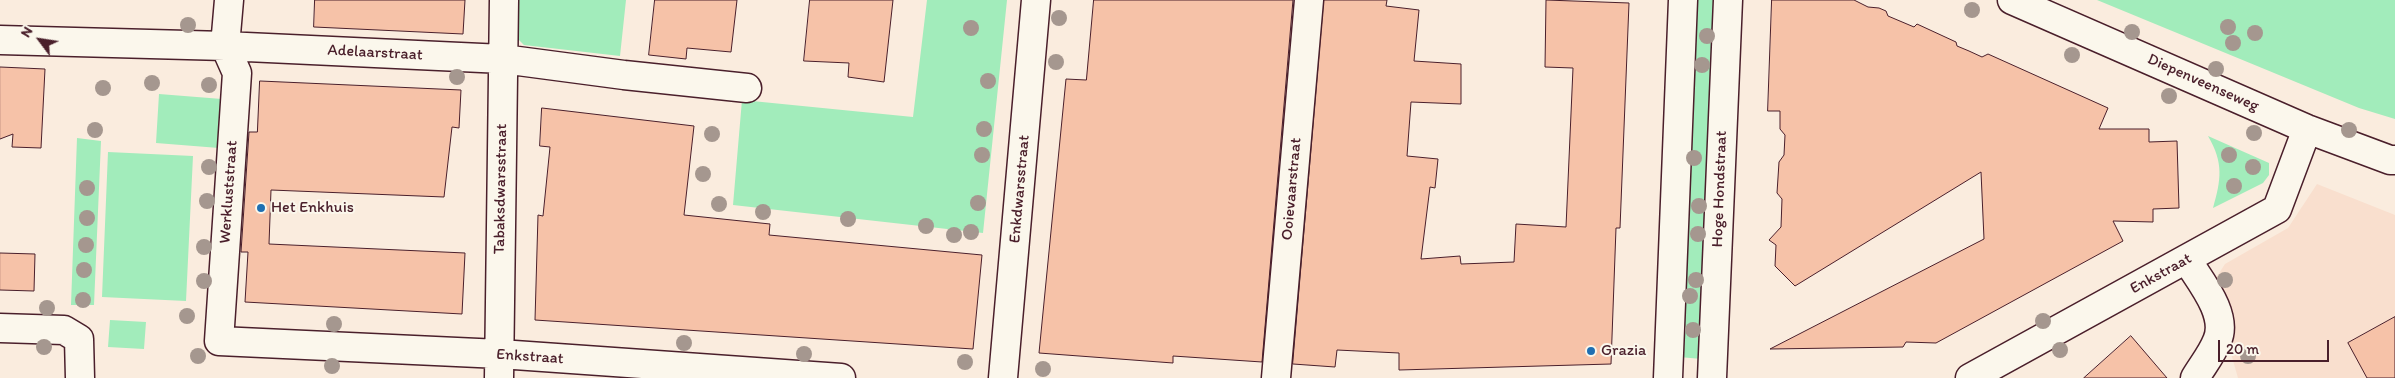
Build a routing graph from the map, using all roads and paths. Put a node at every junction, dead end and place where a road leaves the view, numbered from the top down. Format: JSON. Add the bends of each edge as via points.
{"nodes":[{"id":1,"x":229,"y":0,"type":"edge"},
{"id":2,"x":504,"y":0,"type":"edge"},
{"id":3,"x":1036,"y":0,"type":"edge"},
{"id":4,"x":1309,"y":0,"type":"edge"},
{"id":5,"x":1683,"y":0,"type":"edge"},
{"id":6,"x":1728,"y":0,"type":"edge"},
{"id":7,"x":2012,"y":0,"type":"edge"},
{"id":8,"x":0,"y":40,"type":"edge"},
{"id":9,"x":225,"y":46,"type":"junction"},
{"id":10,"x":502,"y":59,"type":"junction"},
{"id":11,"x":748,"y":88,"type":"dead end"},
{"id":12,"x":2307,"y":129,"type":"junction"},
{"id":13,"x":2395,"y":160,"type":"edge"},
{"id":14,"x":2187,"y":260,"type":"junction"},
{"id":15,"x":0,"y":328,"type":"edge"},
{"id":16,"x":218,"y":341,"type":"joint"},
{"id":17,"x":499,"y":366,"type":"edge"},
{"id":18,"x":80,"y":378,"type":"edge"},
{"id":19,"x":841,"y":378,"type":"edge"},
{"id":20,"x":1003,"y":378,"type":"edge"},
{"id":21,"x":1276,"y":378,"type":"edge"},
{"id":22,"x":1668,"y":378,"type":"edge"},
{"id":23,"x":1712,"y":378,"type":"edge"},
{"id":24,"x":1970,"y":378,"type":"edge"},
{"id":25,"x":2195,"y":378,"type":"edge"}],
"edges":[{"from":1,"to":9,"type":"street"},
{"from":2,"to":10,"type":"street","name":"Tabaksdwarsstraat"},
{"from":3,"to":20,"type":"street","name":"Enkdwarsstraat"},
{"from":4,"to":21,"type":"street","name":"Ooievaarstraat"},
{"from":5,"to":22,"type":"street"},
{"from":6,"to":23,"type":"street","name":"Hoge Hondstraat"},
{"from":7,"to":12,"type":"street","name":"Diepenveenseweg"},
{"from":8,"to":9,"type":"street","name":"Adelaarstraat"},
{"from":9,"to":10,"type":"street","name":"Adelaarstraat"},
{"from":9,"to":16,"type":"street","name":"Werkluststraat","via":[[237,73]]},
{"from":10,"to":11,"type":"street","name":"Adelaarstraat"},
{"from":10,"to":17,"type":"street","name":"Tabaksdwarsstraat"},
{"from":12,"to":13,"type":"street","name":"Diepenveenseweg"},
{"from":12,"to":14,"type":"street","name":"Enkstraat","via":[[2277,209]]},
{"from":14,"to":24,"type":"street","name":"Enkstraat"},
{"from":14,"to":25,"type":"street","via":[[2212,300],[2220,322],[2218,339]]},
{"from":15,"to":18,"type":"street","via":[[64,330],[79,339]]},
{"from":16,"to":17,"type":"street","name":"Enkstraat"},
{"from":17,"to":19,"type":"street","name":"Enkstraat"}]}
